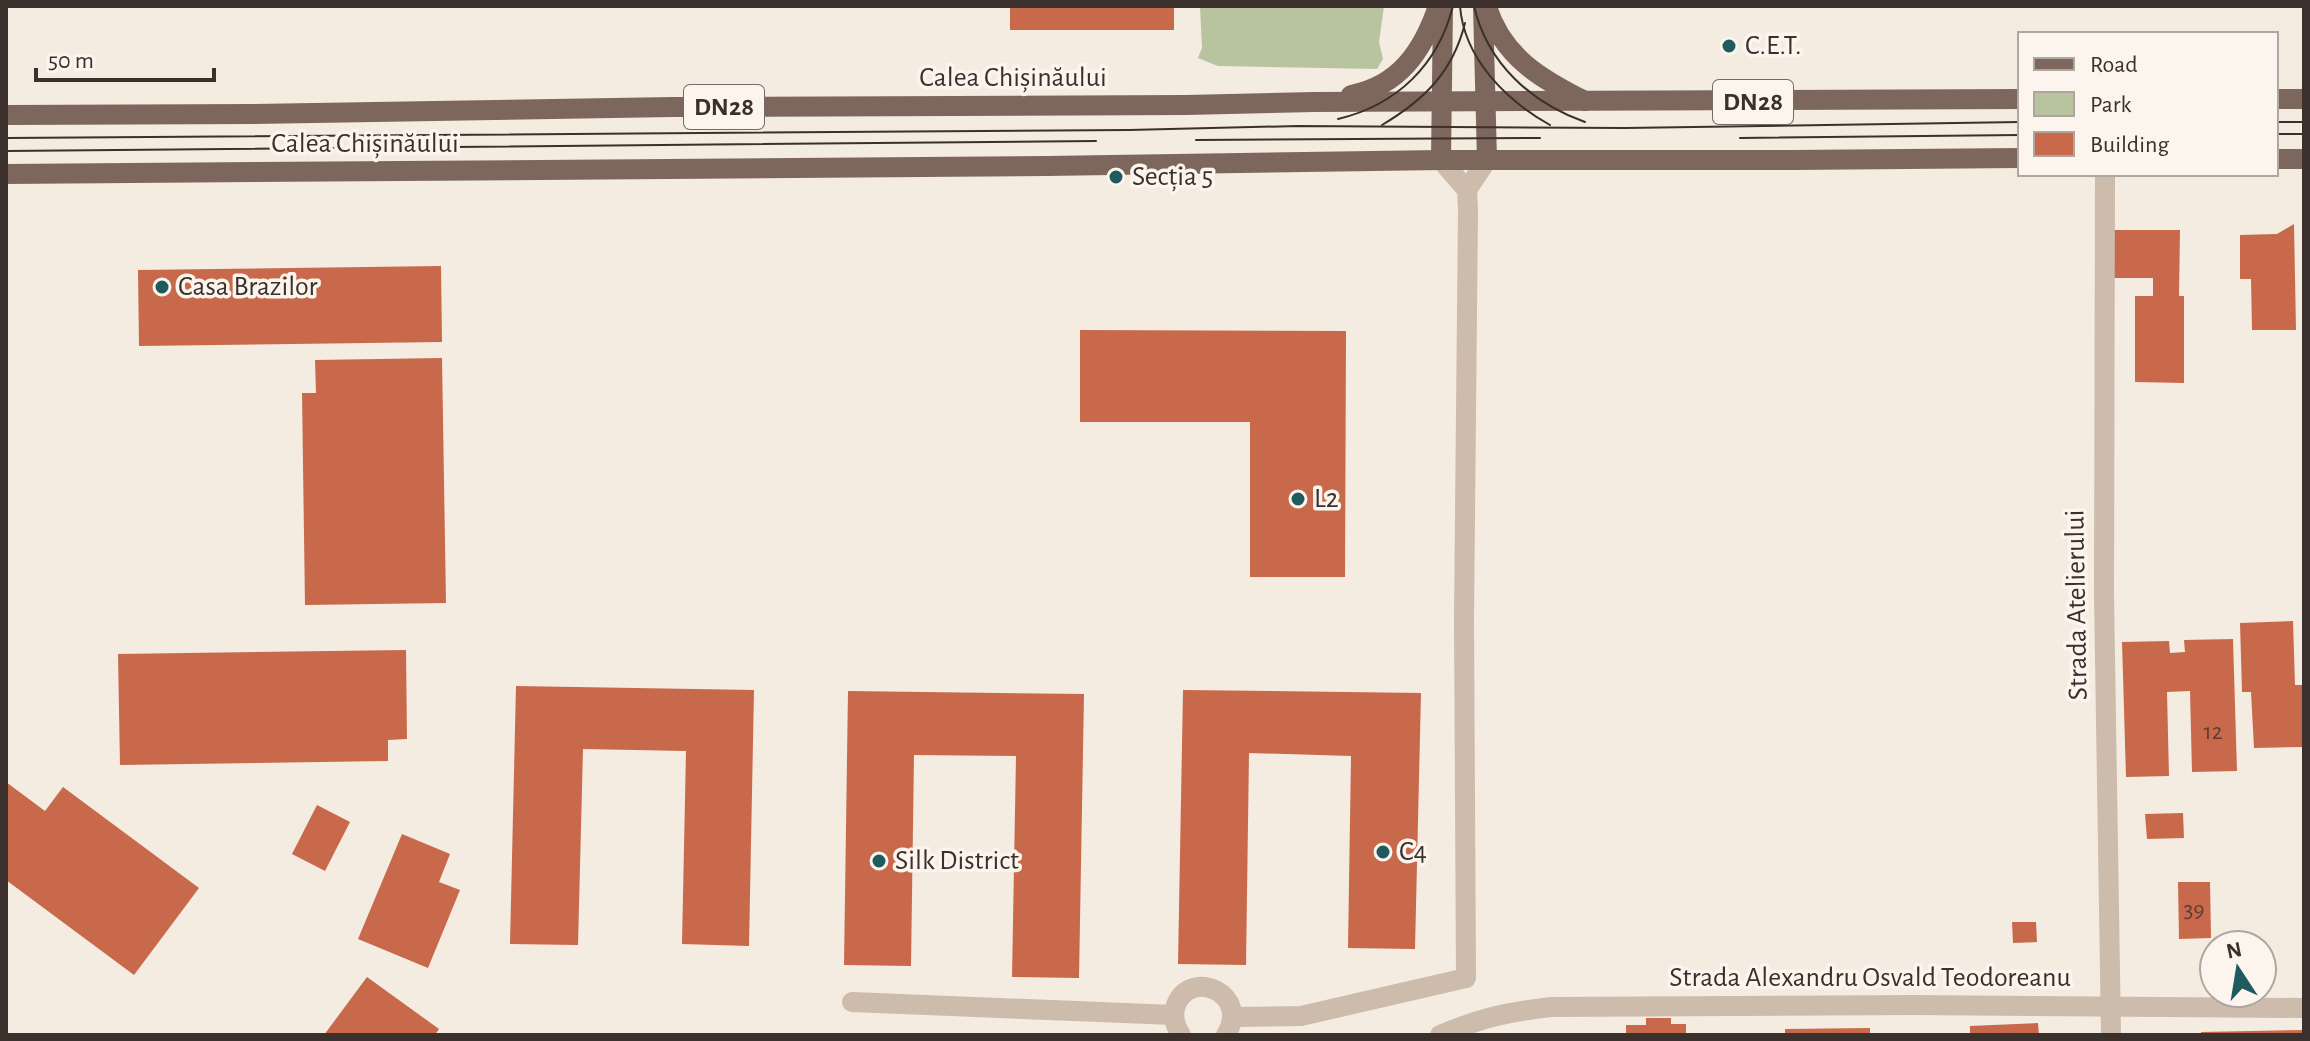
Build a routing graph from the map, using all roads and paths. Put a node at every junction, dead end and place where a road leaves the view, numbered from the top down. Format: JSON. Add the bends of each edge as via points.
{"nodes":[{"id":1,"x":1440,"y":6,"type":"edge"},
{"id":2,"x":1485,"y":6,"type":"edge"},
{"id":3,"x":2018,"y":99,"type":"edge"},
{"id":4,"x":2278,"y":99,"type":"edge"},
{"id":5,"x":2304,"y":99,"type":"edge"},
{"id":6,"x":1314,"y":102,"type":"junction"},
{"id":7,"x":1441,"y":102,"type":"junction"},
{"id":8,"x":1486,"y":102,"type":"junction"},
{"id":9,"x":1588,"y":102,"type":"junction"},
{"id":10,"x":6,"y":115,"type":"edge"},
{"id":11,"x":2018,"y":158,"type":"edge"},
{"id":12,"x":2278,"y":159,"type":"edge"},
{"id":13,"x":2304,"y":159,"type":"edge"},
{"id":14,"x":1441,"y":160,"type":"junction"},
{"id":15,"x":1487,"y":160,"type":"junction"},
{"id":16,"x":6,"y":174,"type":"edge"},
{"id":17,"x":2105,"y":176,"type":"edge"},
{"id":18,"x":1467,"y":190,"type":"junction"},
{"id":19,"x":852,"y":1002,"type":"dead end"},
{"id":20,"x":2111,"y":1006,"type":"junction"},
{"id":21,"x":2304,"y":1008,"type":"edge"},
{"id":22,"x":1174,"y":1015,"type":"junction"},
{"id":23,"x":1229,"y":1026,"type":"edge"},
{"id":24,"x":1181,"y":1035,"type":"edge"},
{"id":25,"x":1440,"y":1035,"type":"edge"},
{"id":26,"x":2111,"y":1035,"type":"edge"}],
"edges":[{"from":1,"to":6,"type":"main road","via":[[1422,43],[1391,80],[1369,91]]},
{"from":1,"to":7,"type":"main road"},
{"from":2,"to":8,"type":"main road"},
{"from":2,"to":9,"type":"main road","via":[[1501,36],[1531,71]]},
{"from":3,"to":9,"type":"main road","name":"Calea Chișinăului","number":"DN28"},
{"from":4,"to":5,"type":"main road"},
{"from":6,"to":7,"type":"main road","name":"Calea Chișinăului","number":"DN28"},
{"from":6,"to":10,"type":"main road","name":"Calea Chișinăului","number":"DN28"},
{"from":7,"to":8,"type":"main road","name":"Calea Chișinăului","number":"DN28"},
{"from":7,"to":14,"type":"main road"},
{"from":8,"to":9,"type":"main road","name":"Calea Chișinăului","number":"DN28"},
{"from":8,"to":15,"type":"main road"},
{"from":11,"to":15,"type":"main road","name":"Calea Chișinăului","number":"DN28"},
{"from":12,"to":13,"type":"main road"},
{"from":14,"to":15,"type":"main road","name":"Calea Chișinăului","number":"DN28"},
{"from":14,"to":16,"type":"main road","name":"Calea Chișinăului","number":"DN28"},
{"from":14,"to":18,"type":"street"},
{"from":15,"to":18,"type":"street"},
{"from":17,"to":20,"type":"street","name":"Strada Atelierului","via":[[2104,594]]},
{"from":18,"to":23,"type":"street","via":[[1466,978],[1301,1016]]},
{"from":19,"to":22,"type":"street"},
{"from":20,"to":21,"type":"street","name":"Strada Alexandru Osvald Teodoreanu"},
{"from":20,"to":25,"type":"street","name":"Strada Alexandru Osvald Teodoreanu","via":[[1551,1007],[1503,1013]]},
{"from":20,"to":26,"type":"street","name":"Strada Atelierului"},
{"from":22,"to":23,"type":"street","via":[[1184,993],[1203,986],[1221,992],[1232,1007]]},
{"from":22,"to":24,"type":"street"}]}
